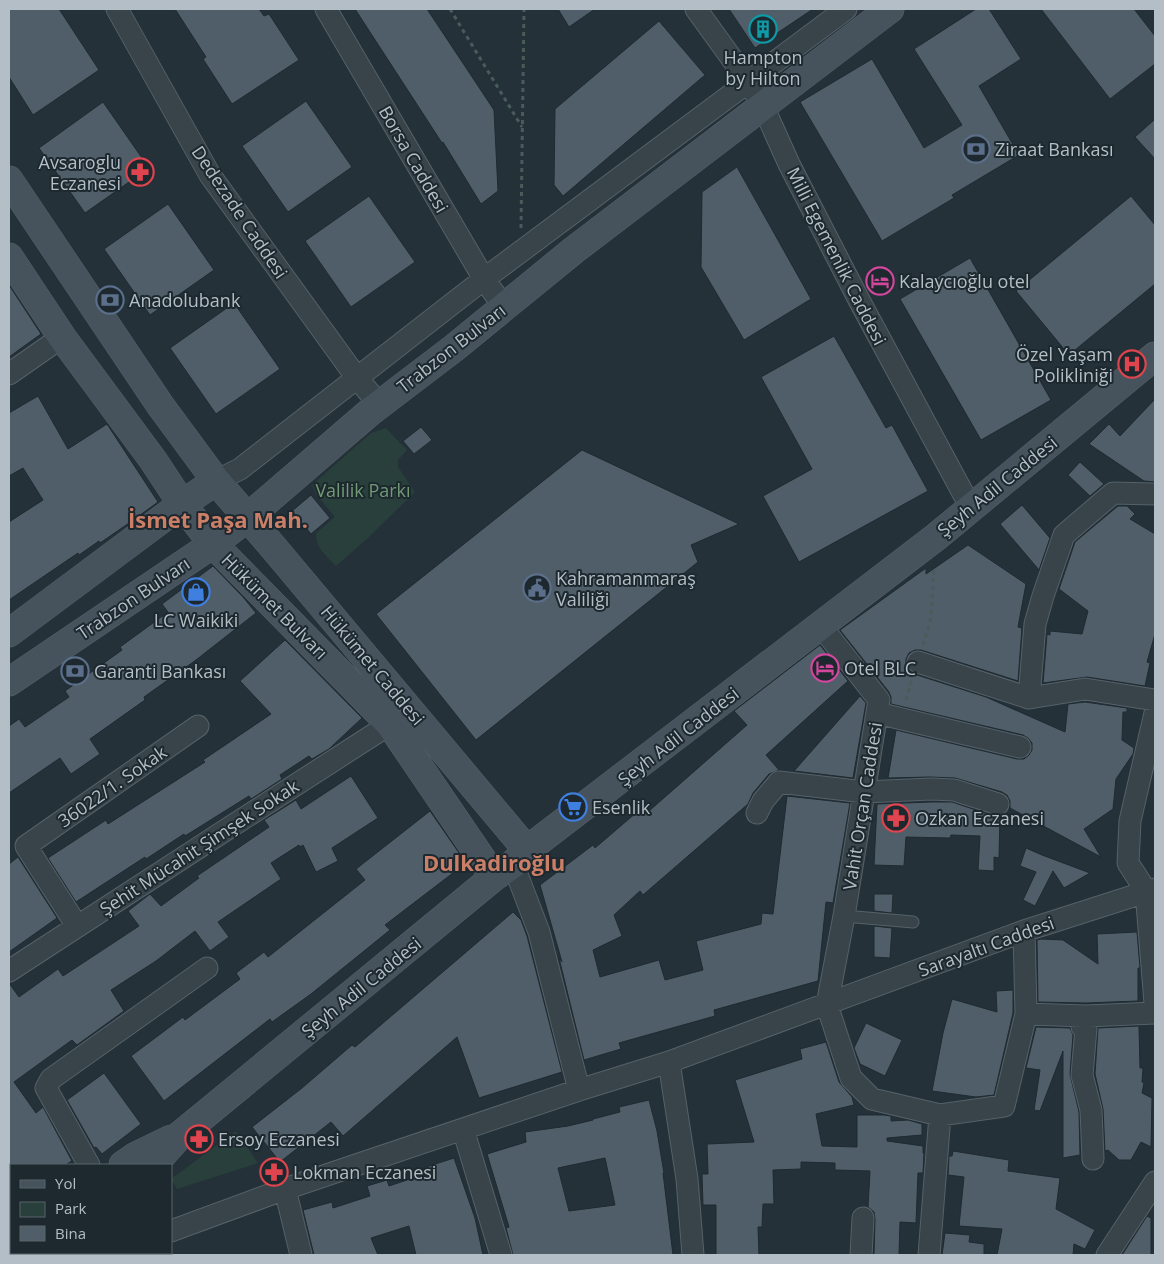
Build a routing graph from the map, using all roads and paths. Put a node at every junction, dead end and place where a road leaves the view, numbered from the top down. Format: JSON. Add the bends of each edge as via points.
{"nodes":[{"id":1,"x":326,"y":9,"type":"edge"},
{"id":2,"x":450,"y":9,"type":"edge"},
{"id":3,"x":524,"y":9,"type":"edge"},
{"id":4,"x":696,"y":9,"type":"edge"},
{"id":5,"x":846,"y":9,"type":"edge"},
{"id":6,"x":890,"y":9,"type":"edge"},
{"id":7,"x":122,"y":11,"type":"edge"},
{"id":8,"x":744,"y":75,"type":"junction"},
{"id":9,"x":763,"y":106,"type":"junction"},
{"id":10,"x":522,"y":127,"type":"junction"},
{"id":11,"x":9,"y":180,"type":"edge"},
{"id":12,"x":520,"y":252,"type":"junction"},
{"id":13,"x":9,"y":257,"type":"edge"},
{"id":14,"x":484,"y":279,"type":"junction"},
{"id":15,"x":504,"y":307,"type":"junction"},
{"id":16,"x":62,"y":337,"type":"junction"},
{"id":17,"x":1155,"y":358,"type":"edge"},
{"id":18,"x":9,"y":374,"type":"edge"},
{"id":19,"x":357,"y":378,"type":"junction"},
{"id":20,"x":380,"y":404,"type":"junction"},
{"id":21,"x":216,"y":481,"type":"junction"},
{"id":22,"x":1155,"y":494,"type":"edge"},
{"id":23,"x":182,"y":504,"type":"junction"},
{"id":24,"x":972,"y":508,"type":"junction"},
{"id":25,"x":247,"y":518,"type":"junction"},
{"id":26,"x":936,"y":537,"type":"junction"},
{"id":27,"x":213,"y":544,"type":"junction"},
{"id":28,"x":821,"y":626,"type":"junction"},
{"id":29,"x":9,"y":633,"type":"edge"},
{"id":30,"x":918,"y":662,"type":"junction"},
{"id":31,"x":9,"y":682,"type":"edge"},
{"id":32,"x":1029,"y":698,"type":"junction"},
{"id":33,"x":1155,"y":700,"type":"edge"},
{"id":34,"x":877,"y":713,"type":"junction"},
{"id":35,"x":1155,"y":713,"type":"edge"},
{"id":36,"x":900,"y":719,"type":"junction"},
{"id":37,"x":390,"y":724,"type":"junction"},
{"id":38,"x":198,"y":726,"type":"dead end"},
{"id":39,"x":1020,"y":746,"type":"dead end"},
{"id":40,"x":864,"y":792,"type":"junction"},
{"id":41,"x":998,"y":804,"type":"dead end"},
{"id":42,"x":757,"y":813,"type":"dead end"},
{"id":43,"x":512,"y":864,"type":"junction"},
{"id":44,"x":1150,"y":890,"type":"edge"},
{"id":45,"x":844,"y":916,"type":"junction"},
{"id":46,"x":913,"y":922,"type":"dead end"},
{"id":47,"x":77,"y":926,"type":"junction"},
{"id":48,"x":1024,"y":931,"type":"junction"},
{"id":49,"x":207,"y":968,"type":"dead end"},
{"id":50,"x":9,"y":971,"type":"edge"},
{"id":51,"x":1155,"y":1003,"type":"edge"},
{"id":52,"x":827,"y":1005,"type":"junction"},
{"id":53,"x":1155,"y":1013,"type":"edge"},
{"id":54,"x":1026,"y":1014,"type":"junction"},
{"id":55,"x":1086,"y":1016,"type":"junction"},
{"id":56,"x":669,"y":1062,"type":"junction"},
{"id":57,"x":579,"y":1090,"type":"junction"},
{"id":58,"x":940,"y":1115,"type":"junction"},
{"id":59,"x":463,"y":1129,"type":"junction"},
{"id":60,"x":179,"y":1136,"type":"junction"},
{"id":61,"x":1093,"y":1159,"type":"dead end"},
{"id":62,"x":88,"y":1164,"type":"edge"},
{"id":63,"x":124,"y":1164,"type":"edge"},
{"id":64,"x":155,"y":1164,"type":"edge"},
{"id":65,"x":1155,"y":1182,"type":"edge"},
{"id":66,"x":285,"y":1189,"type":"junction"},
{"id":67,"x":863,"y":1218,"type":"dead end"},
{"id":68,"x":172,"y":1231,"type":"edge"},
{"id":69,"x":301,"y":1255,"type":"edge"},
{"id":70,"x":500,"y":1255,"type":"edge"},
{"id":71,"x":694,"y":1255,"type":"edge"},
{"id":72,"x":861,"y":1255,"type":"edge"},
{"id":73,"x":929,"y":1255,"type":"edge"},
{"id":74,"x":1107,"y":1255,"type":"edge"}],
"edges":[{"from":1,"to":14,"type":"street","name":"Borsa Caddesi"},
{"from":2,"to":10,"type":"path"},
{"from":3,"to":10,"type":"path"},
{"from":4,"to":8,"type":"street","name":"Milli Egemenlik Caddesi"},
{"from":5,"to":8,"type":"street","name":"Trabzon Bulvarı"},
{"from":6,"to":9,"type":"main road","name":"Trabzon Bulvarı"},
{"from":7,"to":19,"type":"street","name":"Dedezade Caddesi","via":[[210,175]]},
{"from":8,"to":9,"type":"street","name":"Milli Egemenlik Caddesi"},
{"from":8,"to":12,"type":"street","name":"Trabzon Bulvarı"},
{"from":9,"to":15,"type":"main road","name":"Trabzon Bulvarı"},
{"from":9,"to":24,"type":"street","name":"Milli Egemenlik Caddesi","via":[[859,300]]},
{"from":10,"to":12,"type":"path"},
{"from":11,"to":21,"type":"main road","via":[[160,405]]},
{"from":12,"to":14,"type":"street","name":"Trabzon Bulvarı"},
{"from":13,"to":16,"type":"main road","name":"Hükümet Bulvarı"},
{"from":14,"to":15,"type":"street","name":"Borsa Caddesi"},
{"from":14,"to":19,"type":"street","name":"Trabzon Bulvarı"},
{"from":15,"to":20,"type":"main road","name":"Trabzon Bulvarı"},
{"from":16,"to":18,"type":"street"},
{"from":16,"to":23,"type":"main road","name":"Hükümet Bulvarı"},
{"from":17,"to":24,"type":"main road","name":"Şeyh Adil Caddesi"},
{"from":19,"to":20,"type":"street","name":"Dedezade Caddesi"},
{"from":19,"to":21,"type":"street","name":"Trabzon Bulvarı","via":[[240,468]]},
{"from":20,"to":25,"type":"main road","name":"Trabzon Bulvarı"},
{"from":21,"to":23,"type":"main road","name":"Trabzon Bulvarı"},
{"from":21,"to":25,"type":"main road","name":"Hükümet Caddesi"},
{"from":22,"to":32,"type":"street","via":[[1114,493],[1064,536],[1035,624]]},
{"from":23,"to":27,"type":"main road","name":"Hükümet Bulvarı"},
{"from":23,"to":29,"type":"main road","name":"Trabzon Bulvarı"},
{"from":24,"to":26,"type":"main road","name":"Şeyh Adil Caddesi"},
{"from":25,"to":27,"type":"main road","name":"Trabzon Bulvarı"},
{"from":25,"to":43,"type":"main road","name":"Hükümet Caddesi","via":[[280,554]]},
{"from":26,"to":28,"type":"main road","name":"Şeyh Adil Caddesi"},
{"from":26,"to":30,"type":"path","via":[[931,618]]},
{"from":27,"to":31,"type":"main road","name":"Trabzon Bulvarı"},
{"from":27,"to":37,"type":"main road","name":"Hükümet Bulvarı"},
{"from":28,"to":34,"type":"street","name":"Vahit Orçan Caddesi","via":[[879,700]]},
{"from":28,"to":43,"type":"main road","name":"Şeyh Adil Caddesi"},
{"from":30,"to":32,"type":"street"},
{"from":30,"to":36,"type":"path"},
{"from":32,"to":33,"type":"street","via":[[1085,689]]},
{"from":34,"to":36,"type":"street"},
{"from":34,"to":40,"type":"street","name":"Vahit Orçan Caddesi"},
{"from":35,"to":44,"type":"street","via":[[1130,821],[1128,863]]},
{"from":36,"to":39,"type":"street"},
{"from":37,"to":43,"type":"main road","name":"Hükümet Bulvarı"},
{"from":37,"to":47,"type":"street","name":"Şehit Mücahit Şimşek Sokak"},
{"from":38,"to":47,"type":"street","name":"36022/1. Sokak","via":[[26,846]]},
{"from":40,"to":41,"type":"street","via":[[931,788],[954,790]]},
{"from":40,"to":42,"type":"street","via":[[779,782]]},
{"from":40,"to":45,"type":"street","name":"Vahit Orçan Caddesi"},
{"from":43,"to":57,"type":"street","via":[[539,932]]},
{"from":43,"to":60,"type":"main road","name":"Şeyh Adil Caddesi"},
{"from":44,"to":48,"type":"street","name":"Sarayaltı Caddesi"},
{"from":44,"to":51,"type":"street"},
{"from":45,"to":46,"type":"lane"},
{"from":45,"to":52,"type":"street","name":"Vahit Orçan Caddesi"},
{"from":47,"to":50,"type":"street","name":"Şehit Mücahit Şimşek Sokak"},
{"from":48,"to":52,"type":"street","name":"Sarayaltı Caddesi"},
{"from":48,"to":54,"type":"street"},
{"from":49,"to":62,"type":"street","via":[[50,1079],[46,1088]]},
{"from":52,"to":56,"type":"street","name":"Sarayaltı Caddesi"},
{"from":52,"to":58,"type":"street","via":[[852,1078],[872,1099]]},
{"from":53,"to":55,"type":"street"},
{"from":54,"to":55,"type":"street"},
{"from":54,"to":58,"type":"street","via":[[1004,1106]]},
{"from":55,"to":61,"type":"street","via":[[1082,1018],[1082,1027],[1086,1028],[1082,1075],[1092,1110]]},
{"from":56,"to":57,"type":"street","name":"Sarayaltı Caddesi"},
{"from":56,"to":71,"type":"street","via":[[687,1179]]},
{"from":57,"to":59,"type":"street","name":"Sarayaltı Caddesi"},
{"from":58,"to":73,"type":"street"},
{"from":59,"to":66,"type":"street","name":"Sarayaltı Caddesi"},
{"from":59,"to":70,"type":"street"},
{"from":60,"to":63,"type":"main road","name":"Şeyh Adil Caddesi"},
{"from":60,"to":64,"type":"main road","name":"Şeyh Adil Caddesi"},
{"from":65,"to":74,"type":"street"},
{"from":66,"to":68,"type":"street","name":"Sarayaltı Caddesi"},
{"from":66,"to":69,"type":"street"},
{"from":67,"to":72,"type":"street"}]}
